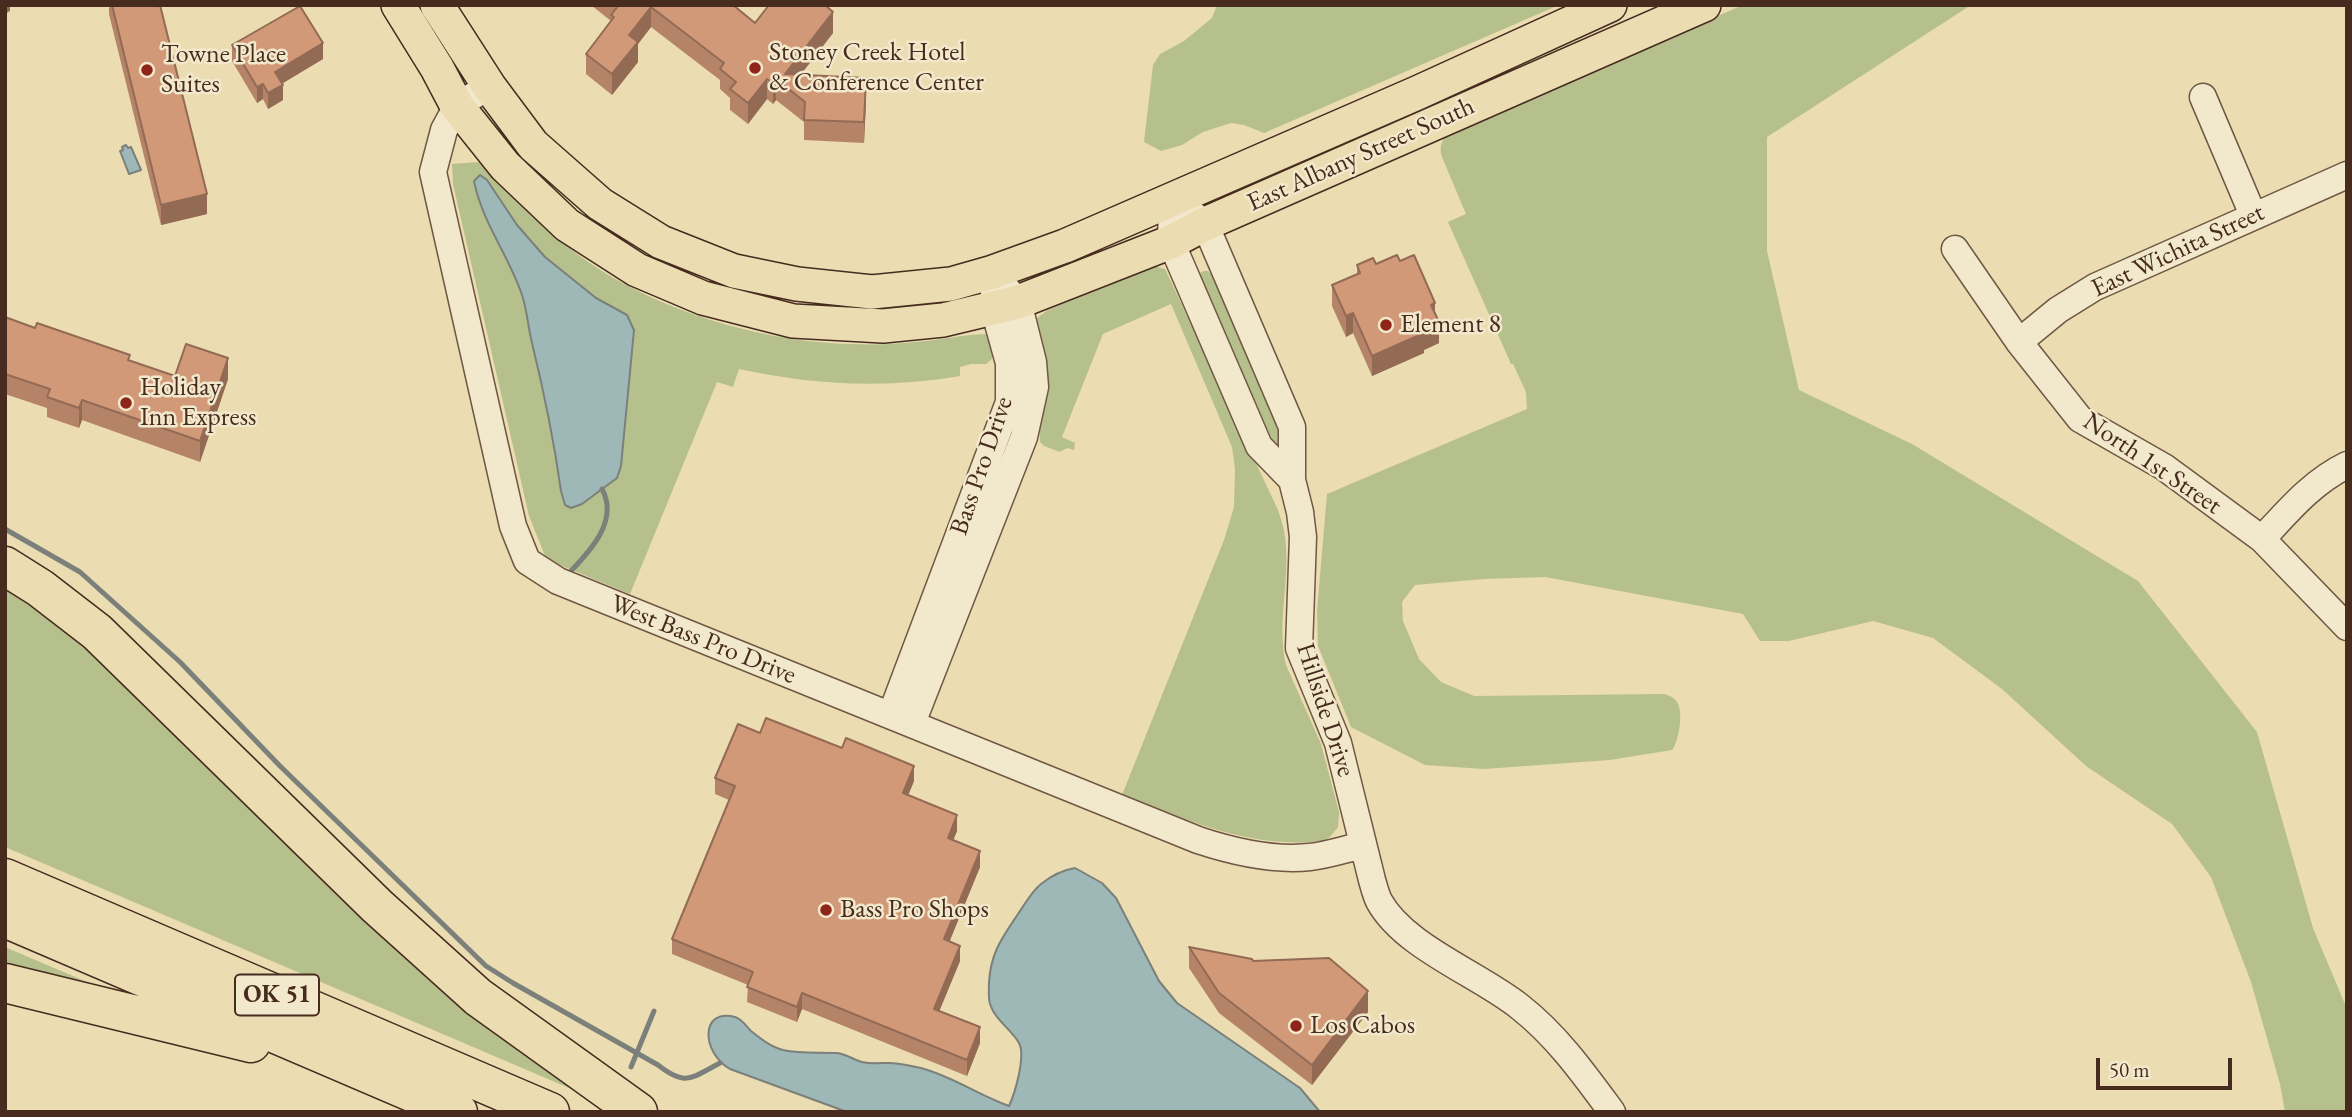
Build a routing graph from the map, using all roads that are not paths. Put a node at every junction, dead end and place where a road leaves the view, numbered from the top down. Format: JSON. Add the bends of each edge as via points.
{"nodes":[{"id":1,"x":398,"y":5,"type":"edge"},
{"id":2,"x":437,"y":5,"type":"edge"},
{"id":3,"x":1610,"y":5,"type":"edge"},
{"id":4,"x":1704,"y":5,"type":"edge"},
{"id":5,"x":489,"y":86,"type":"junction"},
{"id":6,"x":2203,"y":97,"type":"dead end"},
{"id":7,"x":457,"y":106,"type":"junction"},
{"id":8,"x":2347,"y":175,"type":"edge"},
{"id":9,"x":1172,"y":198,"type":"junction"},
{"id":10,"x":2253,"y":215,"type":"junction"},
{"id":11,"x":1205,"y":224,"type":"junction"},
{"id":12,"x":1171,"y":242,"type":"junction"},
{"id":13,"x":1955,"y":249,"type":"dead end"},
{"id":14,"x":993,"y":272,"type":"junction"},
{"id":15,"x":1006,"y":306,"type":"junction"},
{"id":16,"x":2018,"y":342,"type":"junction"},
{"id":17,"x":2347,"y":465,"type":"edge"},
{"id":18,"x":1292,"y":480,"type":"junction"},
{"id":19,"x":2262,"y":539,"type":"junction"},
{"id":20,"x":5,"y":566,"type":"edge"},
{"id":21,"x":2347,"y":627,"type":"edge"},
{"id":22,"x":901,"y":719,"type":"junction"},
{"id":23,"x":1363,"y":845,"type":"junction"},
{"id":24,"x":5,"y":878,"type":"edge"},
{"id":25,"x":5,"y":918,"type":"edge"},
{"id":26,"x":5,"y":983,"type":"edge"},
{"id":27,"x":354,"y":1067,"type":"junction"},
{"id":28,"x":458,"y":1112,"type":"edge"},
{"id":29,"x":550,"y":1112,"type":"edge"},
{"id":30,"x":638,"y":1112,"type":"edge"},
{"id":31,"x":1612,"y":1112,"type":"edge"}],
"edges":[{"from":1,"to":7,"type":"main road","name":"East Albany Street South"},
{"from":2,"to":5,"type":"main road","name":"East Albany Street South"},
{"from":3,"to":9,"type":"main road","name":"East Albany Street South"},
{"from":4,"to":11,"type":"main road","name":"East Albany Street South"},
{"from":5,"to":7,"type":"street"},
{"from":5,"to":14,"type":"main road","name":"East Albany Street South","via":[[533,145],[600,204],[661,242],[734,271],[872,292],[951,284]]},
{"from":6,"to":10,"type":"street"},
{"from":7,"to":15,"type":"main road","name":"East Albany Street South","via":[[505,166],[567,225],[637,270],[703,298],[793,321],[883,326],[943,320]]},
{"from":7,"to":22,"type":"street","name":"West Bass Pro Drive","via":[[444,130],[433,172],[513,526],[527,561],[558,581]]},
{"from":8,"to":10,"type":"street","name":"East Wichita Street"},
{"from":9,"to":11,"type":"street"},
{"from":9,"to":12,"type":"street"},
{"from":9,"to":14,"type":"main road","name":"East Albany Street South"},
{"from":10,"to":16,"type":"street","name":"East Wichita Street","via":[[2095,287]]},
{"from":11,"to":12,"type":"main road","name":"East Albany Street South"},
{"from":11,"to":18,"type":"street","name":"Hillside Drive","via":[[1292,427]]},
{"from":12,"to":15,"type":"main road","name":"East Albany Street South"},
{"from":12,"to":18,"type":"street","via":[[1259,446]]},
{"from":13,"to":16,"type":"street","name":"North 1st Street"},
{"from":14,"to":15,"type":"street","name":"Bass Pro Drive"},
{"from":15,"to":22,"type":"street","name":"Bass Pro Drive","via":[[1009,402]]},
{"from":16,"to":19,"type":"street","name":"North 1st Street","via":[[2080,419],[2164,467]]},
{"from":17,"to":19,"type":"street","via":[[2327,474]]},
{"from":18,"to":23,"type":"street","name":"Hillside Drive","via":[[1303,537],[1299,648],[1338,743]]},
{"from":19,"to":21,"type":"street","name":"North 1st Street"},
{"from":20,"to":30,"type":"highway","via":[[97,632],[377,906],[478,997]]},
{"from":22,"to":23,"type":"street","name":"West Bass Pro Drive","via":[[1237,853],[1310,857]]},
{"from":23,"to":31,"type":"street","name":"Hillside Drive","via":[[1379,901],[1393,919],[1542,1026]]},
{"from":24,"to":29,"type":"highway","number":"OK 51"},
{"from":25,"to":27,"type":"highway","number":"OK 51"},
{"from":26,"to":27,"type":"highway"},
{"from":27,"to":28,"type":"highway","number":"OK 51"}]}
